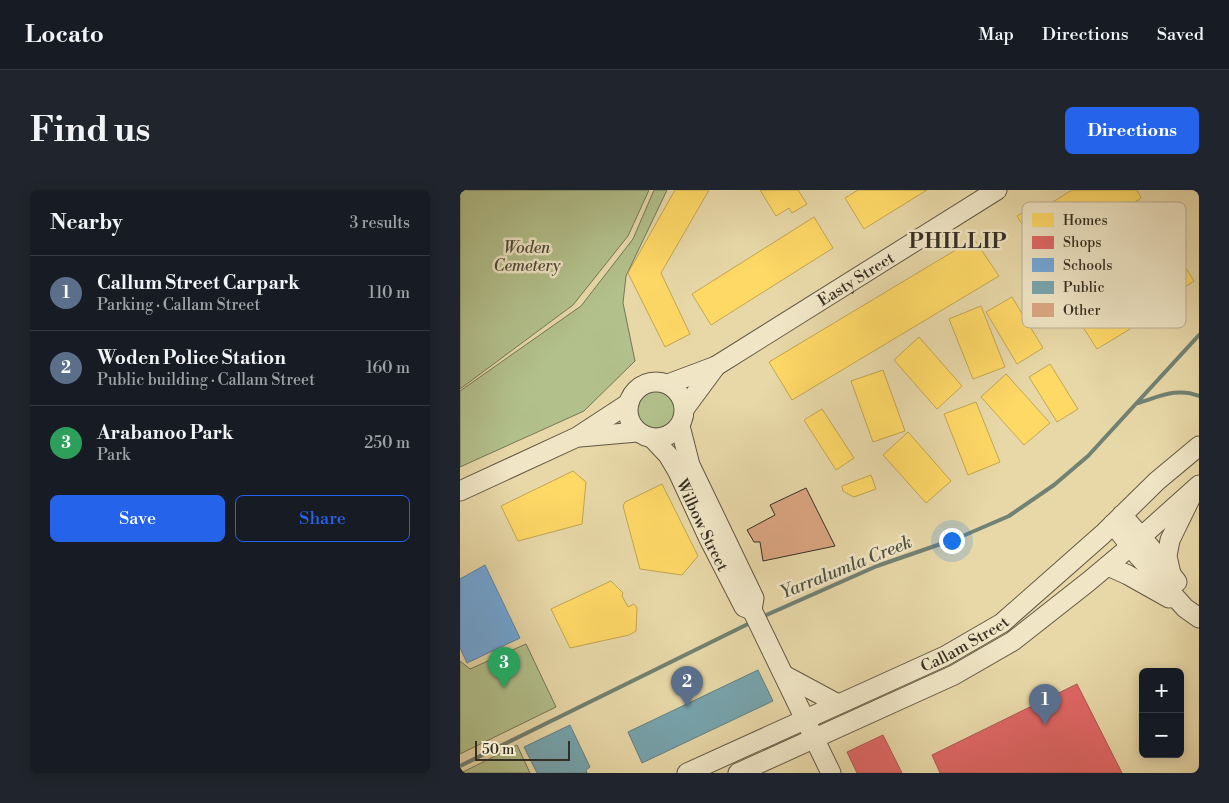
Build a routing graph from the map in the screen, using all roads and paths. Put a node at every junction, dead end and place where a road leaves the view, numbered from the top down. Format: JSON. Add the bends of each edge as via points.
{"nodes":[{"id":1,"x":997,"y":190,"type":"edge"},
{"id":2,"x":716,"y":366,"type":"junction"},
{"id":3,"x":668,"y":384,"type":"junction"},
{"id":4,"x":629,"y":403,"type":"junction"},
{"id":5,"x":683,"y":417,"type":"junction"},
{"id":6,"x":645,"y":435,"type":"junction"},
{"id":7,"x":577,"y":437,"type":"junction"},
{"id":8,"x":1199,"y":446,"type":"edge"},
{"id":9,"x":1197,"y":487,"type":"edge"},
{"id":10,"x":460,"y":491,"type":"edge"},
{"id":11,"x":1117,"y":520,"type":"junction"},
{"id":12,"x":1136,"y":542,"type":"junction"},
{"id":13,"x":1108,"y":566,"type":"junction"},
{"id":14,"x":1171,"y":574,"type":"junction"},
{"id":15,"x":752,"y":610,"type":"junction"},
{"id":16,"x":1194,"y":613,"type":"edge"},
{"id":17,"x":784,"y":675,"type":"junction"},
{"id":18,"x":838,"y":704,"type":"junction"},
{"id":19,"x":806,"y":719,"type":"junction"},
{"id":20,"x":814,"y":738,"type":"junction"},
{"id":21,"x":687,"y":773,"type":"edge"},
{"id":22,"x":738,"y":773,"type":"edge"},
{"id":23,"x":832,"y":773,"type":"edge"}],
"edges":[{"from":1,"to":2,"type":"street","name":"Easty Street"},
{"from":2,"to":3,"type":"street","name":"Easty Street"},
{"from":2,"to":5,"type":"street","name":"Easty Street"},
{"from":3,"to":4,"type":"street","via":[[649,383],[640,387]]},
{"from":3,"to":5,"type":"street","via":[[683,400]]},
{"from":4,"to":6,"type":"street","via":[[632,426]]},
{"from":4,"to":7,"type":"street"},
{"from":5,"to":6,"type":"street","via":[[675,432],[668,436]]},
{"from":5,"to":15,"type":"street","name":"Wilbow Street","via":[[690,465],[754,598]]},
{"from":6,"to":7,"type":"street"},
{"from":6,"to":15,"type":"street","name":"Wilbow Street","via":[[668,455],[744,607]]},
{"from":7,"to":10,"type":"street"},
{"from":8,"to":11,"type":"street","name":"Callam Street"},
{"from":9,"to":12,"type":"street","name":"Callam Street"},
{"from":9,"to":14,"type":"street","via":[[1170,540],[1167,556]]},
{"from":11,"to":12,"type":"street"},
{"from":11,"to":18,"type":"street","name":"Callam Street","via":[[1002,623],[945,656]]},
{"from":12,"to":13,"type":"street","name":"Callam Street"},
{"from":12,"to":14,"type":"street"},
{"from":12,"to":16,"type":"street"},
{"from":13,"to":16,"type":"street"},
{"from":13,"to":20,"type":"street","name":"Callam Street","via":[[1013,641],[954,675]]},
{"from":14,"to":16,"type":"street","via":[[1192,602]]},
{"from":15,"to":17,"type":"street","name":"Wilbow Street"},
{"from":17,"to":18,"type":"street"},
{"from":17,"to":19,"type":"street","name":"Wilbow Street"},
{"from":18,"to":19,"type":"street","name":"Callam Street"},
{"from":19,"to":20,"type":"street","name":"Wilbow Street"},
{"from":19,"to":21,"type":"street","name":"Callam Street"},
{"from":20,"to":22,"type":"street","name":"Callam Street"},
{"from":20,"to":23,"type":"street","name":"Wilbow Street"}]}
